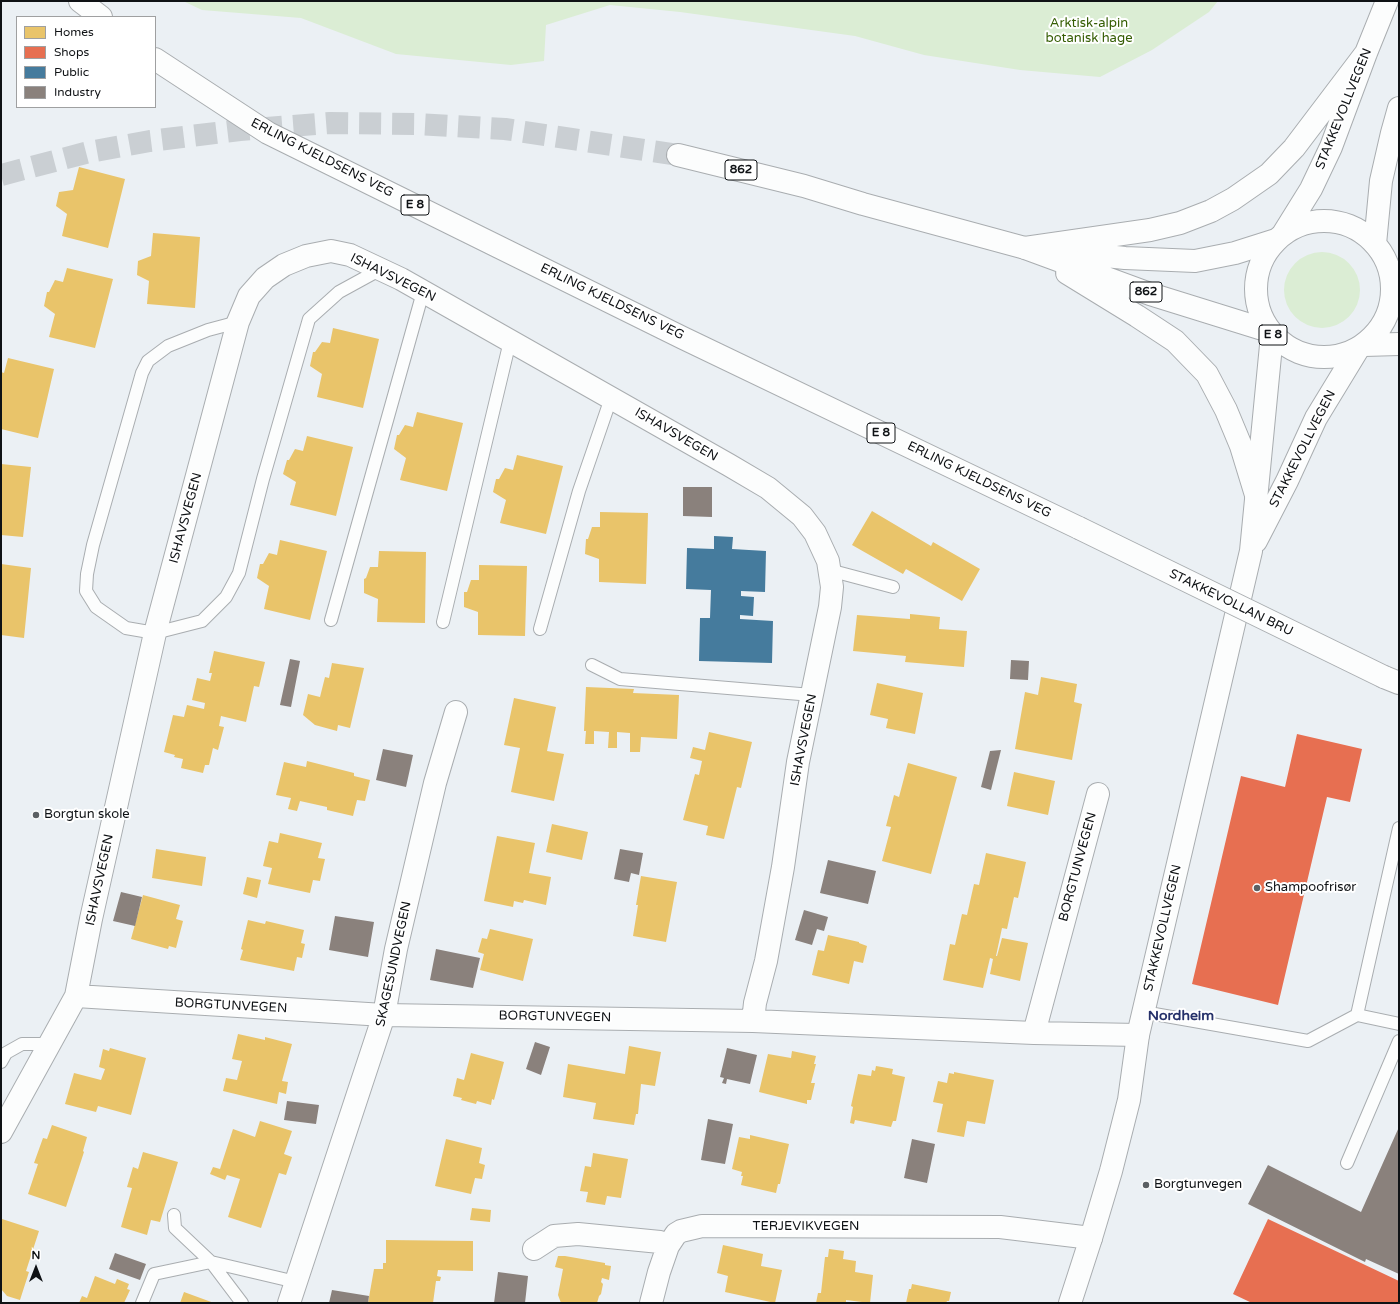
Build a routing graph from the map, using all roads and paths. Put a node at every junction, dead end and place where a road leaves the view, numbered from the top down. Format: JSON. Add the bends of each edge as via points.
{"nodes":[{"id":1,"x":80,"y":1,"type":"edge"},
{"id":2,"x":1387,"y":1,"type":"edge"},
{"id":3,"x":99,"y":16,"type":"edge"},
{"id":4,"x":1366,"y":53,"type":"junction"},
{"id":5,"x":156,"y":60,"type":"edge"},
{"id":6,"x":1399,"y":108,"type":"edge"},
{"id":7,"x":678,"y":155,"type":"tunnel mouth"},
{"id":8,"x":1280,"y":237,"type":"junction"},
{"id":9,"x":1377,"y":246,"type":"junction"},
{"id":10,"x":1025,"y":248,"type":"junction"},
{"id":11,"x":1399,"y":260,"type":"edge"},
{"id":12,"x":381,"y":269,"type":"junction"},
{"id":13,"x":423,"y":292,"type":"junction"},
{"id":14,"x":238,"y":322,"type":"junction"},
{"id":15,"x":1271,"y":333,"type":"junction"},
{"id":16,"x":510,"y":341,"type":"junction"},
{"id":17,"x":1399,"y":344,"type":"edge"},
{"id":18,"x":1361,"y":347,"type":"junction"},
{"id":19,"x":611,"y":398,"type":"junction"},
{"id":20,"x":1256,"y":495,"type":"junction"},
{"id":21,"x":1079,"y":528,"type":"joint"},
{"id":22,"x":1250,"y":551,"type":"junction"},
{"id":23,"x":829,"y":570,"type":"junction"},
{"id":24,"x":893,"y":587,"type":"dead end"},
{"id":25,"x":331,"y":620,"type":"dead end"},
{"id":26,"x":443,"y":622,"type":"dead end"},
{"id":27,"x":540,"y":629,"type":"dead end"},
{"id":28,"x":155,"y":633,"type":"junction"},
{"id":29,"x":592,"y":665,"type":"dead end"},
{"id":30,"x":1391,"y":680,"type":"edge"},
{"id":31,"x":812,"y":695,"type":"junction"},
{"id":32,"x":456,"y":712,"type":"dead end"},
{"id":33,"x":1098,"y":794,"type":"dead end"},
{"id":34,"x":1399,"y":828,"type":"edge"},
{"id":35,"x":76,"y":996,"type":"junction"},
{"id":36,"x":1143,"y":1012,"type":"junction"},
{"id":37,"x":384,"y":1015,"type":"junction"},
{"id":38,"x":1357,"y":1015,"type":"junction"},
{"id":39,"x":753,"y":1021,"type":"junction"},
{"id":40,"x":1399,"y":1024,"type":"edge"},
{"id":41,"x":1034,"y":1034,"type":"junction"},
{"id":42,"x":1138,"y":1035,"type":"junction"},
{"id":43,"x":1399,"y":1041,"type":"edge"},
{"id":44,"x":50,"y":1044,"type":"junction"},
{"id":45,"x":1,"y":1062,"type":"edge"},
{"id":46,"x":1,"y":1132,"type":"edge"},
{"id":47,"x":1347,"y":1163,"type":"dead end"},
{"id":48,"x":174,"y":1215,"type":"dead end"},
{"id":49,"x":1092,"y":1238,"type":"junction"},
{"id":50,"x":668,"y":1246,"type":"junction"},
{"id":51,"x":534,"y":1249,"type":"dead end"},
{"id":52,"x":211,"y":1262,"type":"junction"},
{"id":53,"x":296,"y":1282,"type":"junction"},
{"id":54,"x":142,"y":1303,"type":"edge"},
{"id":55,"x":242,"y":1303,"type":"edge"},
{"id":56,"x":289,"y":1303,"type":"edge"},
{"id":57,"x":651,"y":1303,"type":"edge"},
{"id":58,"x":1070,"y":1303,"type":"edge"}],
"edges":[{"from":1,"to":3,"type":"main road"},
{"from":2,"to":4,"type":"main road","name":"STAKKEVOLLVEGEN","number":"E 8"},
{"from":4,"to":8,"type":"main road","name":"STAKKEVOLLVEGEN","number":"E 8","via":[[1331,147],[1311,189]]},
{"from":4,"to":10,"type":"main road","number":"E 8","via":[[1294,148],[1269,174],[1233,199],[1211,211],[1164,227]]},
{"from":5,"to":21,"type":"main road","name":"ERLING KJELDSENS VEG","number":"E 8","via":[[268,133],[683,338]]},
{"from":6,"to":9,"type":"main road","via":[[1381,181]]},
{"from":7,"to":10,"type":"main road","number":"862","via":[[804,186]]},
{"from":8,"to":9,"type":"main road","number":"E 8","via":[[1302,224],[1338,222],[1364,234]]},
{"from":8,"to":10,"type":"main road","number":"862","via":[[1235,254],[1195,261],[1125,258]]},
{"from":8,"to":15,"type":"main road","number":"E 8","via":[[1266,252],[1255,284],[1259,311]]},
{"from":9,"to":11,"type":"main road","number":"E 8"},
{"from":9,"to":18,"type":"main road","number":"E 8","via":[[1387,262],[1391,277],[1390,308],[1375,335]]},
{"from":10,"to":15,"type":"main road","number":"862","via":[[1150,294]]},
{"from":10,"to":20,"type":"main road","via":[[1175,340],[1207,374],[1241,446]]},
{"from":12,"to":13,"type":"main road","name":"ISHAVSVEGEN"},
{"from":12,"to":14,"type":"main road","name":"ISHAVSVEGEN","via":[[350,255],[331,251],[306,256],[284,265],[265,278],[249,296]]},
{"from":12,"to":28,"type":"lane","via":[[339,292],[309,319],[263,478],[239,574],[226,597],[202,621]]},
{"from":13,"to":16,"type":"main road","name":"ISHAVSVEGEN"},
{"from":13,"to":25,"type":"lane"},
{"from":14,"to":28,"type":"main road","name":"ISHAVSVEGEN"},
{"from":14,"to":28,"type":"lane","via":[[208,330],[168,346],[148,361],[142,373],[95,538],[86,591],[96,607],[126,628]]},
{"from":15,"to":18,"type":"main road","number":"E 8","via":[[1282,344],[1306,356],[1333,357]]},
{"from":15,"to":20,"type":"main road","name":"STAKKEVOLLVEGEN"},
{"from":16,"to":19,"type":"main road","name":"ISHAVSVEGEN"},
{"from":16,"to":26,"type":"lane"},
{"from":17,"to":18,"type":"main road","number":"E 8"},
{"from":18,"to":22,"type":"main road","name":"STAKKEVOLLVEGEN","via":[[1316,418],[1288,482]]},
{"from":19,"to":23,"type":"main road","name":"ISHAVSVEGEN","via":[[768,488],[802,516],[815,533],[828,561]]},
{"from":19,"to":27,"type":"lane","via":[[579,491]]},
{"from":20,"to":22,"type":"main road","name":"STAKKEVOLLVEGEN"},
{"from":21,"to":30,"type":"main road","name":"STAKKEVOLLAN BRU","number":"E 8","bridge":true},
{"from":22,"to":36,"type":"main road","name":"STAKKEVOLLVEGEN"},
{"from":23,"to":24,"type":"lane"},
{"from":23,"to":31,"type":"main road","name":"ISHAVSVEGEN","via":[[832,587],[830,607]]},
{"from":28,"to":35,"type":"main road","name":"ISHAVSVEGEN"},
{"from":29,"to":31,"type":"lane","via":[[620,679]]},
{"from":31,"to":39,"type":"main road","name":"ISHAVSVEGEN","via":[[798,762],[766,961]]},
{"from":32,"to":37,"type":"main road","name":"SKAGESUNDVEGEN","via":[[424,828],[396,949]]},
{"from":33,"to":41,"type":"main road","name":"BORGTUNVEGEN"},
{"from":34,"to":38,"type":"lane"},
{"from":35,"to":37,"type":"main road","name":"BORGTUNVEGEN"},
{"from":35,"to":44,"type":"main road","name":"ISHAVSVEGEN"},
{"from":36,"to":38,"type":"lane","via":[[1308,1041]]},
{"from":36,"to":42,"type":"main road","name":"STAKKEVOLLVEGEN"},
{"from":37,"to":39,"type":"main road","name":"BORGTUNVEGEN"},
{"from":37,"to":53,"type":"main road","name":"SKAGESUNDVEGEN"},
{"from":38,"to":40,"type":"lane"},
{"from":39,"to":41,"type":"main road","name":"BORGTUNVEGEN"},
{"from":41,"to":42,"type":"main road","name":"BORGTUNVEGEN"},
{"from":42,"to":49,"type":"main road","name":"STAKKEVOLLVEGEN","via":[[1129,1100]]},
{"from":43,"to":47,"type":"lane"},
{"from":44,"to":45,"type":"lane","via":[[22,1044],[6,1053]]},
{"from":44,"to":46,"type":"main road","name":"ISHAVSVEGEN"},
{"from":48,"to":52,"type":"lane","via":[[174,1228]]},
{"from":49,"to":50,"type":"main road","name":"TERJEVIKVEGEN","via":[[1000,1227],[702,1226],[681,1231]]},
{"from":49,"to":58,"type":"main road","name":"STAKKEVOLLVEGEN"},
{"from":50,"to":51,"type":"main road","via":[[660,1242],[578,1234],[554,1236]]},
{"from":50,"to":57,"type":"main road"},
{"from":52,"to":53,"type":"lane"},
{"from":52,"to":54,"type":"lane","via":[[154,1274]]},
{"from":52,"to":55,"type":"lane"},
{"from":53,"to":56,"type":"main road","name":"SKAGESUNDVEGEN"}]}
